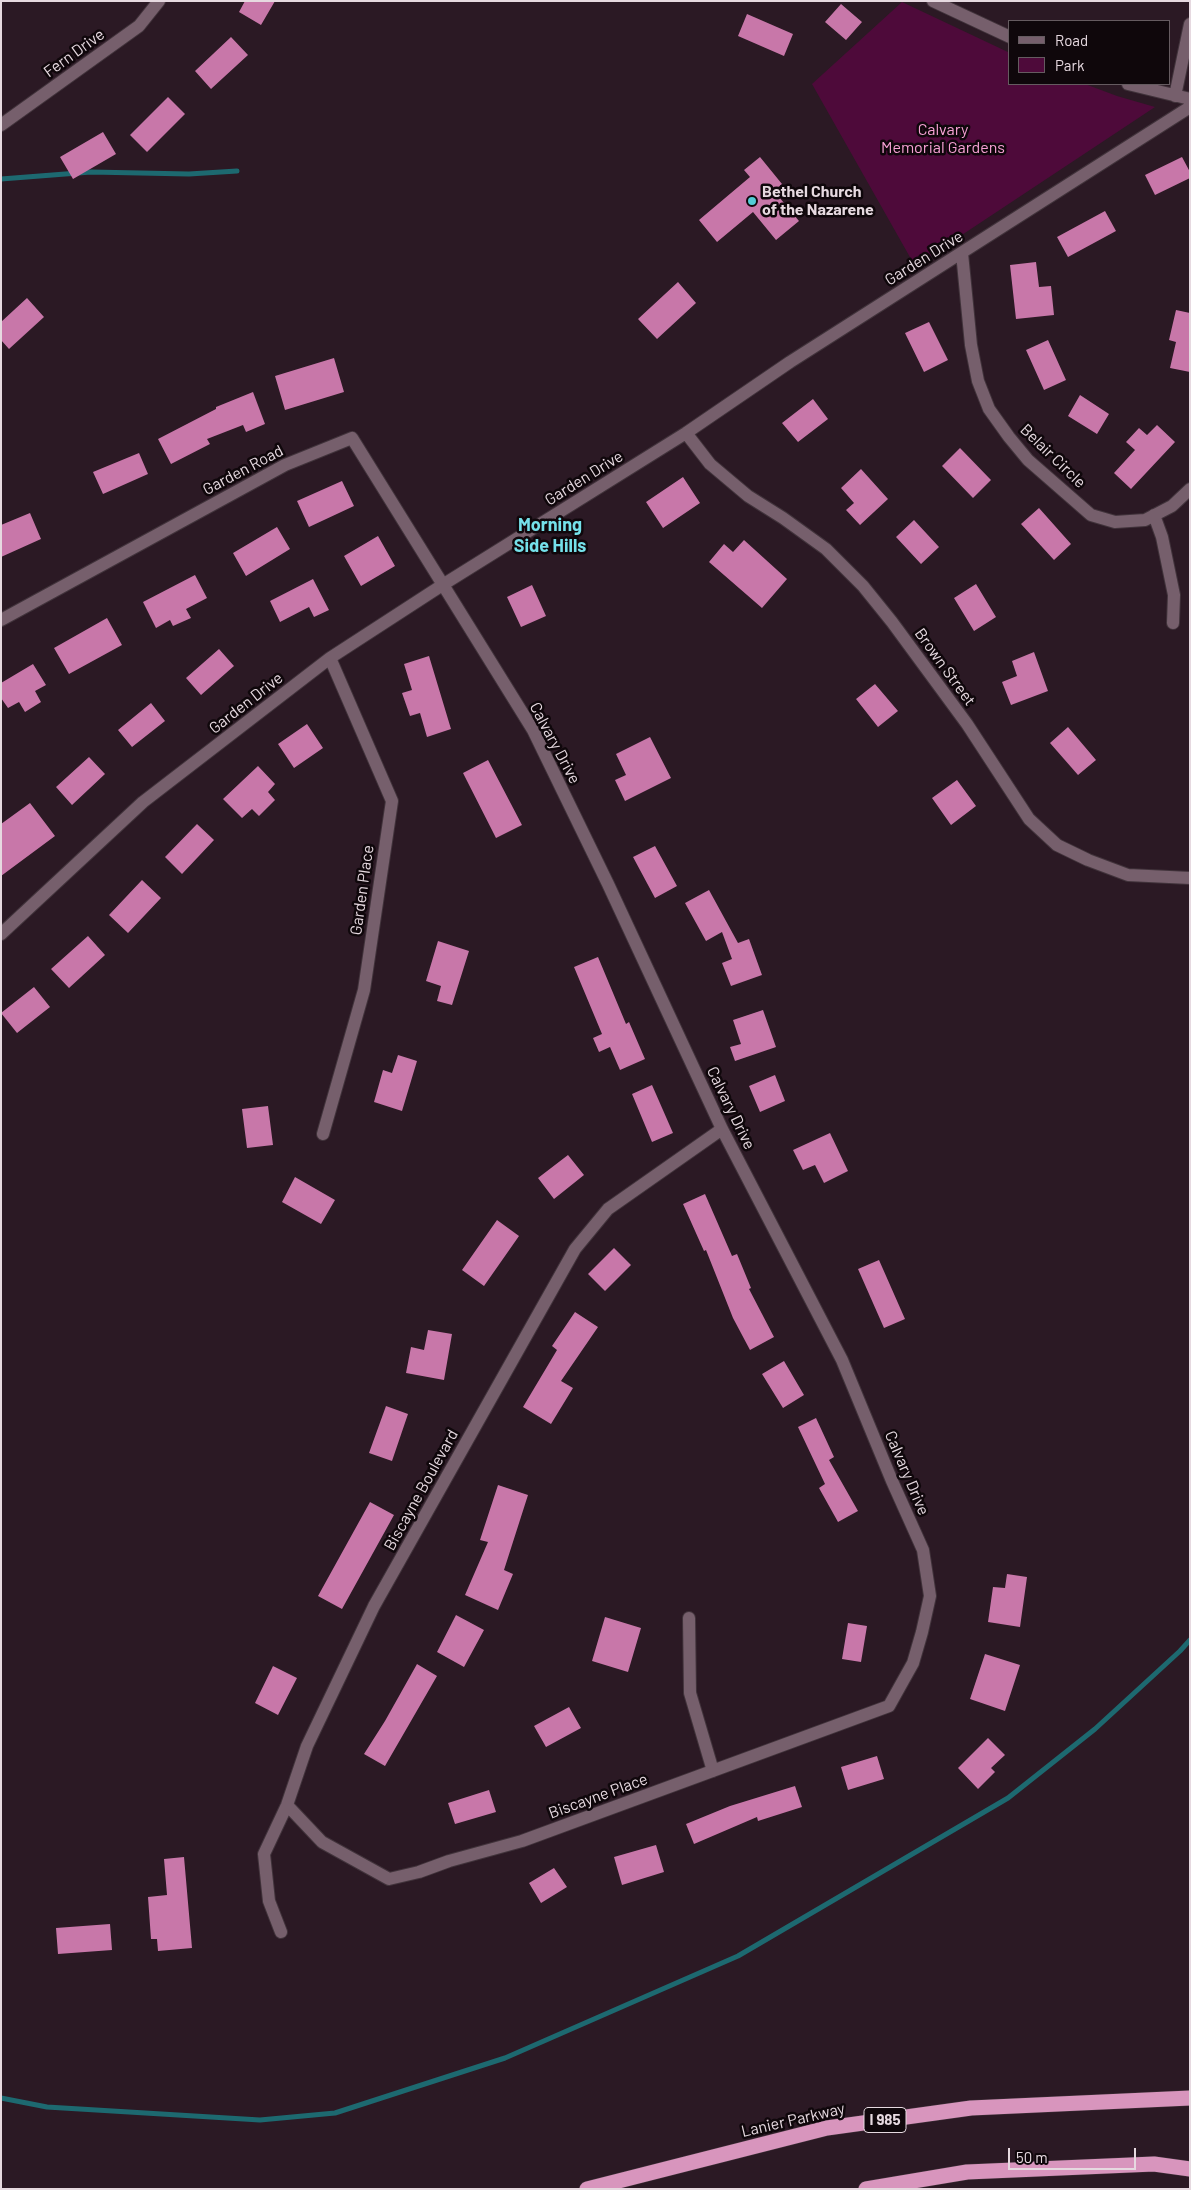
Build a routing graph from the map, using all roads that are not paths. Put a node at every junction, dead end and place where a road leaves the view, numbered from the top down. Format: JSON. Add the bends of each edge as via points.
{"nodes":[{"id":1,"x":159,"y":1,"type":"edge"},
{"id":2,"x":933,"y":1,"type":"edge"},
{"id":3,"x":1190,"y":24,"type":"edge"},
{"id":4,"x":1008,"y":36,"type":"edge"},
{"id":5,"x":1132,"y":85,"type":"edge"},
{"id":6,"x":1175,"y":96,"type":"junction"},
{"id":7,"x":1190,"y":100,"type":"edge"},
{"id":8,"x":1190,"y":107,"type":"edge"},
{"id":9,"x":1,"y":125,"type":"edge"},
{"id":10,"x":962,"y":253,"type":"junction"},
{"id":11,"x":686,"y":433,"type":"junction"},
{"id":12,"x":1190,"y":489,"type":"edge"},
{"id":13,"x":1154,"y":515,"type":"junction"},
{"id":14,"x":444,"y":584,"type":"junction"},
{"id":15,"x":1,"y":620,"type":"edge"},
{"id":16,"x":1173,"y":623,"type":"dead end"},
{"id":17,"x":330,"y":658,"type":"junction"},
{"id":18,"x":1190,"y":878,"type":"edge"},
{"id":19,"x":1,"y":934,"type":"edge"},
{"id":20,"x":722,"y":1129,"type":"junction"},
{"id":21,"x":323,"y":1134,"type":"dead end"},
{"id":22,"x":689,"y":1618,"type":"dead end"},
{"id":23,"x":913,"y":1663,"type":"joint"},
{"id":24,"x":713,"y":1771,"type":"junction"},
{"id":25,"x":287,"y":1805,"type":"junction"},
{"id":26,"x":281,"y":1932,"type":"dead end"},
{"id":27,"x":1190,"y":2098,"type":"edge"},
{"id":28,"x":1190,"y":2169,"type":"edge"},
{"id":29,"x":587,"y":2189,"type":"edge"},
{"id":30,"x":866,"y":2189,"type":"edge"}],
"edges":[{"from":1,"to":9,"type":"street","name":"Fern Drive","via":[[139,26]]},
{"from":2,"to":4,"type":"street"},
{"from":3,"to":6,"type":"street"},
{"from":5,"to":6,"type":"street"},
{"from":6,"to":7,"type":"street"},
{"from":8,"to":10,"type":"street","name":"Garden Drive"},
{"from":10,"to":11,"type":"street","name":"Garden Drive","via":[[790,362]]},
{"from":10,"to":13,"type":"street","name":"Belair Circle","via":[[971,345],[988,409],[1028,460],[1091,515],[1115,522],[1145,520]]},
{"from":11,"to":14,"type":"street","name":"Garden Drive"},
{"from":11,"to":18,"type":"street","name":"Brown Street","via":[[710,464],[732,483],[826,549],[864,586],[967,724],[1029,819],[1050,838],[1088,860],[1128,874]]},
{"from":12,"to":13,"type":"street","name":"Belair Circle","via":[[1172,506]]},
{"from":13,"to":16,"type":"street","via":[[1174,595]]},
{"from":14,"to":15,"type":"street","name":"Garden Road","via":[[352,438],[285,465]]},
{"from":14,"to":17,"type":"street","name":"Garden Drive"},
{"from":14,"to":20,"type":"street","name":"Calvary Drive","via":[[533,730]]},
{"from":17,"to":19,"type":"street","name":"Garden Drive","via":[[143,802]]},
{"from":17,"to":21,"type":"street","name":"Garden Place","via":[[392,801],[364,990]]},
{"from":20,"to":23,"type":"street","name":"Calvary Drive","via":[[842,1360],[924,1550],[930,1596]]},
{"from":20,"to":25,"type":"street","name":"Biscayne Boulevard","via":[[608,1209],[575,1249],[374,1606],[307,1746]]},
{"from":22,"to":24,"type":"street","via":[[690,1693]]},
{"from":23,"to":24,"type":"street","name":"Biscayne Place","via":[[889,1706]]},
{"from":24,"to":25,"type":"street","name":"Biscayne Place","via":[[522,1841],[389,1878],[322,1842]]},
{"from":25,"to":26,"type":"street","name":"Biscayne Boulevard","via":[[264,1854],[269,1901]]},
{"from":27,"to":29,"type":"highway","name":"Lanier Parkway","number":"I 985","via":[[971,2108],[826,2128]]},
{"from":28,"to":30,"type":"highway","via":[[1154,2164],[967,2172]]}]}
